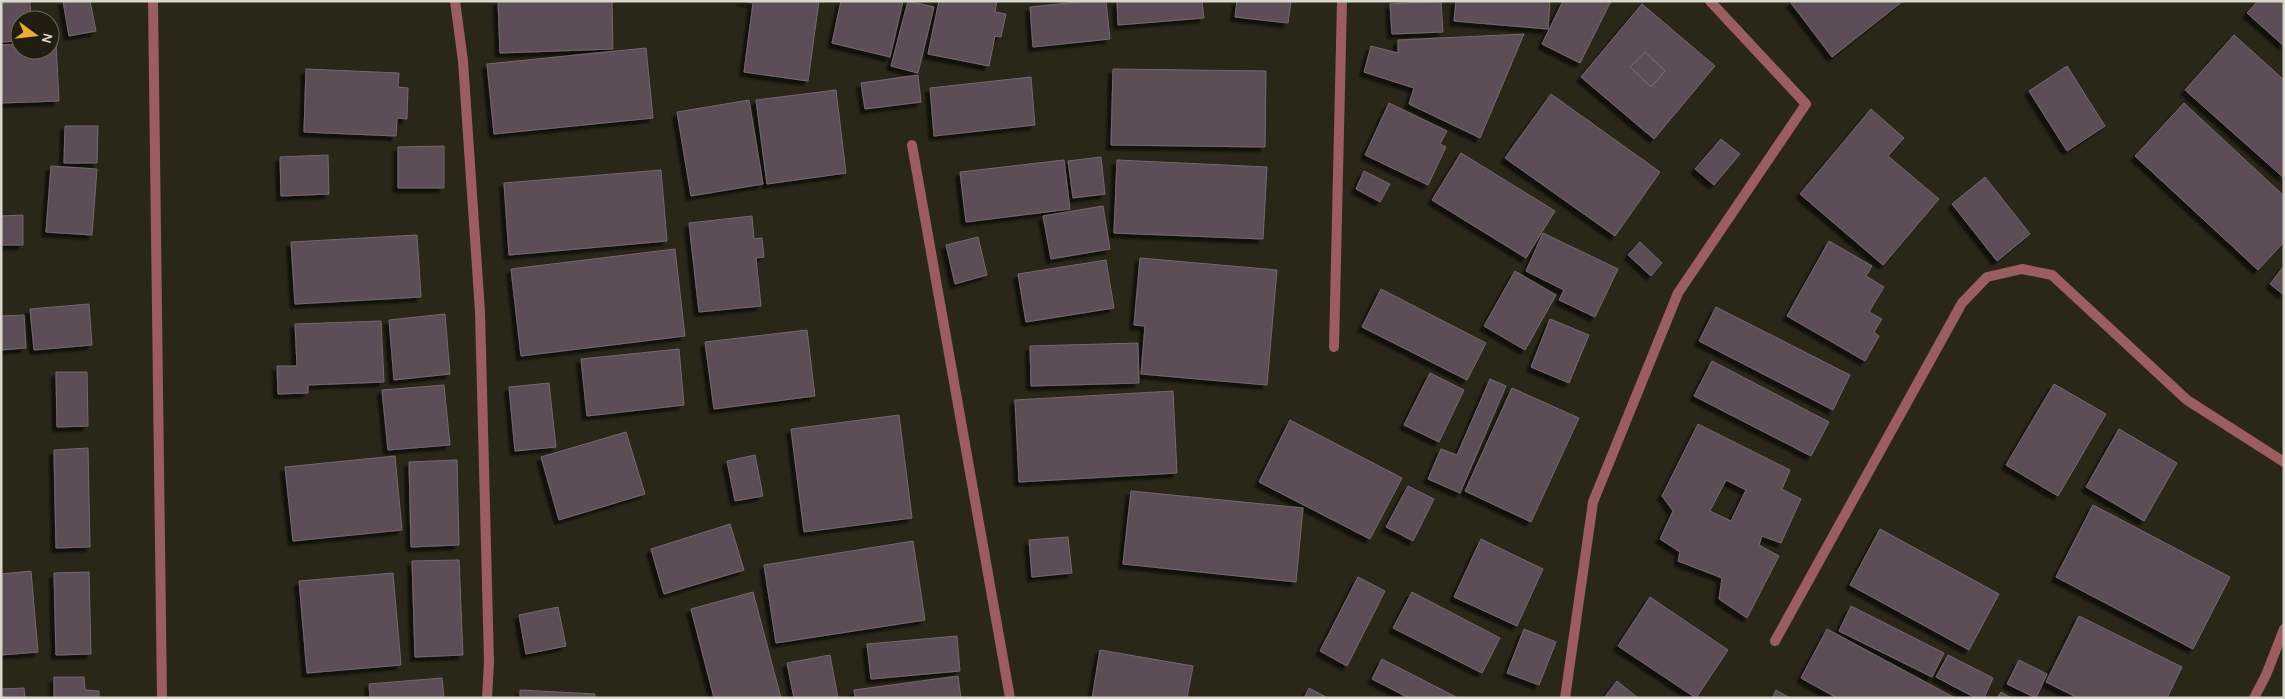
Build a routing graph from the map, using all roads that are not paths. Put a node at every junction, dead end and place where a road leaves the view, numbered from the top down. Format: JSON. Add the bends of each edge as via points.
{"nodes":[{"id":1,"x":153,"y":1,"type":"edge"},
{"id":2,"x":455,"y":1,"type":"edge"},
{"id":3,"x":1342,"y":1,"type":"edge"},
{"id":4,"x":1710,"y":1,"type":"edge"},
{"id":5,"x":912,"y":145,"type":"dead end"},
{"id":6,"x":1334,"y":347,"type":"dead end"},
{"id":7,"x":2284,"y":462,"type":"edge"},
{"id":8,"x":2284,"y":629,"type":"edge"},
{"id":9,"x":1775,"y":641,"type":"dead end"},
{"id":10,"x":162,"y":698,"type":"edge"},
{"id":11,"x":487,"y":698,"type":"edge"},
{"id":12,"x":1010,"y":698,"type":"edge"},
{"id":13,"x":1565,"y":698,"type":"edge"},
{"id":14,"x":2254,"y":698,"type":"edge"}],
"edges":[{"from":1,"to":10,"type":"street"},
{"from":2,"to":11,"type":"street","via":[[463,61],[480,312],[489,662]]},
{"from":3,"to":6,"type":"street"},
{"from":4,"to":13,"type":"street","via":[[1806,104],[1678,293],[1663,329],[1593,502]]},
{"from":5,"to":12,"type":"street"},
{"from":7,"to":9,"type":"street","via":[[2187,400],[2052,275],[2022,269],[1987,277],[1962,303]]},
{"from":8,"to":14,"type":"street"}]}
